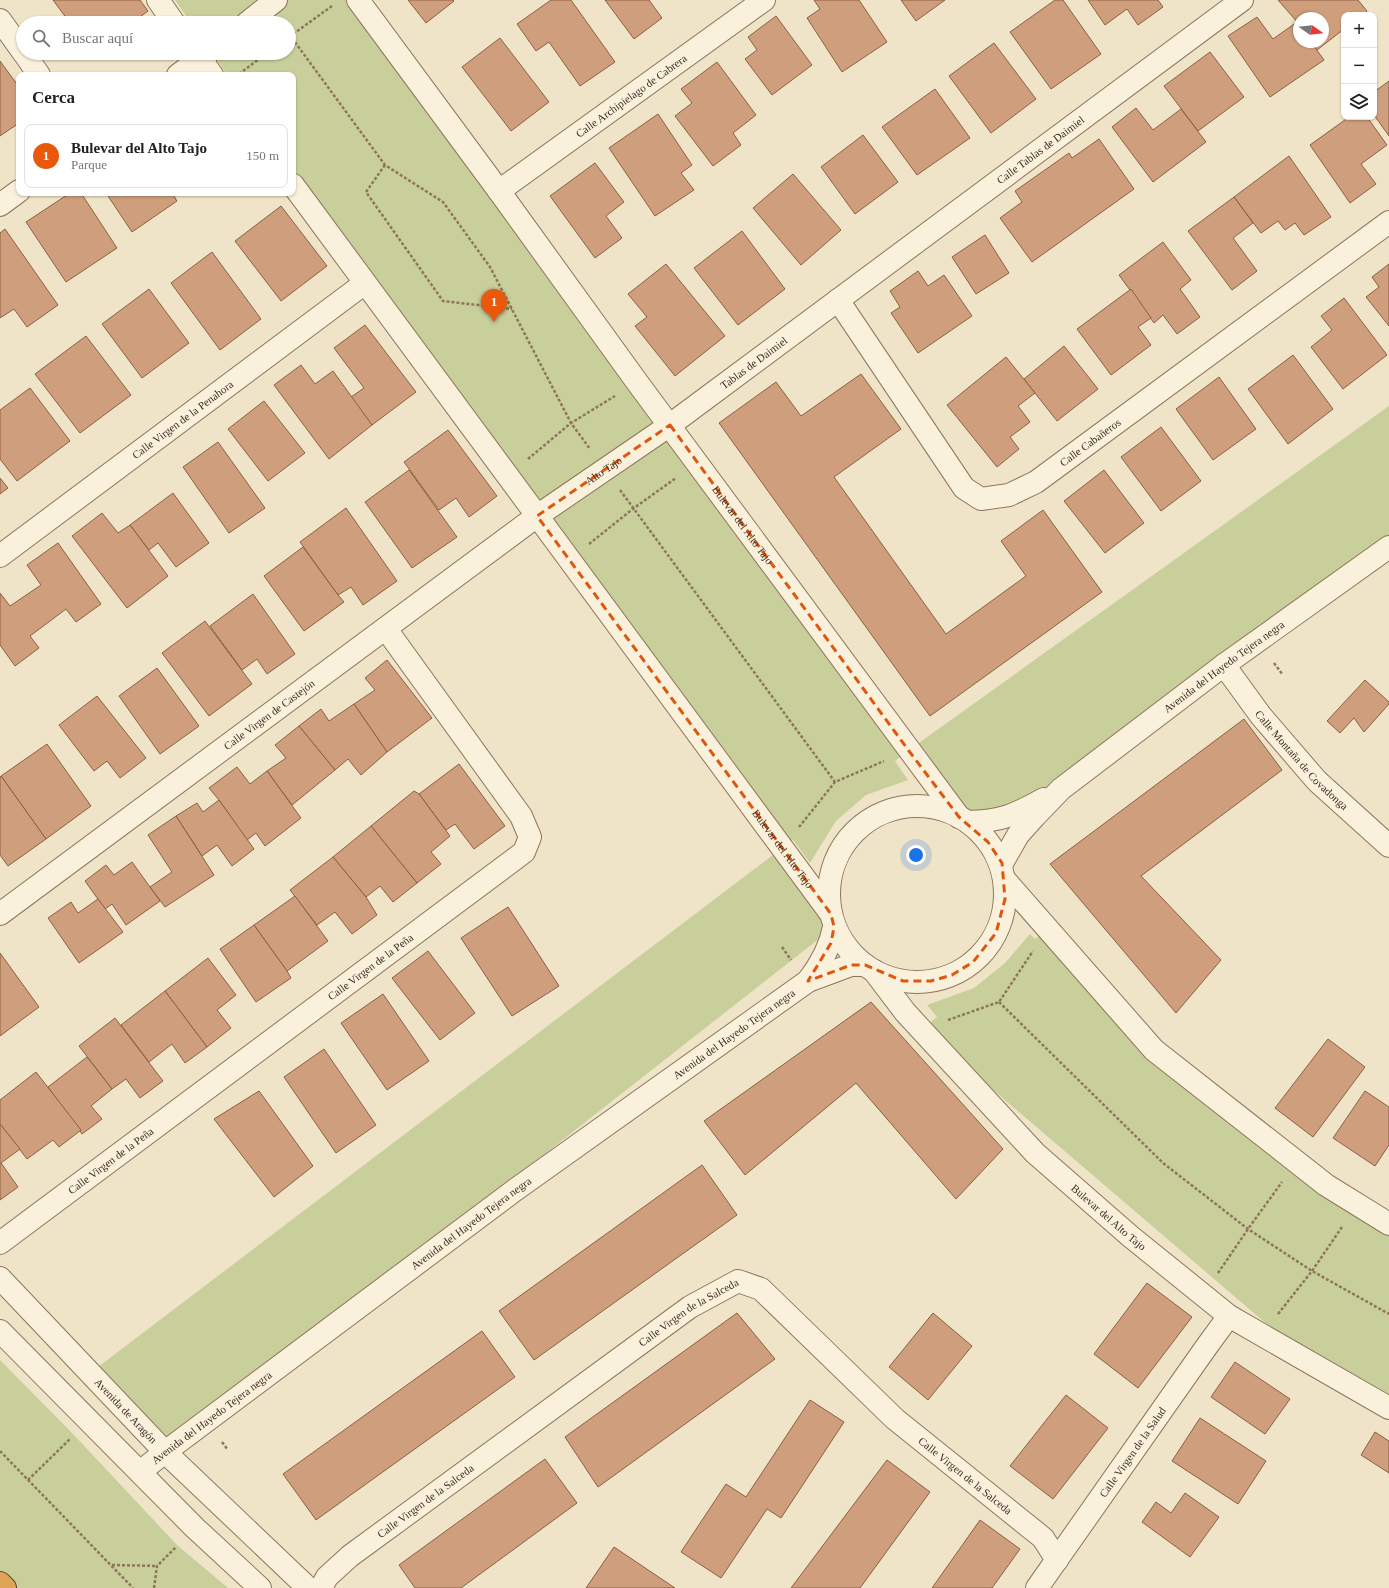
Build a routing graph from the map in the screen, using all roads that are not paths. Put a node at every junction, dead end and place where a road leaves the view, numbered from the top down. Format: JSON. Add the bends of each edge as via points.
{"nodes":[{"id":1,"x":158,"y":0,"type":"edge"},
{"id":2,"x":276,"y":0,"type":"edge"},
{"id":3,"x":358,"y":0,"type":"edge"},
{"id":4,"x":764,"y":0,"type":"edge"},
{"id":5,"x":1242,"y":0,"type":"edge"},
{"id":6,"x":169,"y":16,"type":"edge"},
{"id":7,"x":255,"y":16,"type":"edge"},
{"id":8,"x":0,"y":20,"type":"edge"},
{"id":9,"x":16,"y":43,"type":"edge"},
{"id":10,"x":28,"y":60,"type":"edge"},
{"id":11,"x":204,"y":60,"type":"edge"},
{"id":12,"x":37,"y":72,"type":"edge"},
{"id":13,"x":183,"y":72,"type":"edge"},
{"id":14,"x":296,"y":189,"type":"edge"},
{"id":15,"x":499,"y":191,"type":"junction"},
{"id":16,"x":16,"y":193,"type":"edge"},
{"id":17,"x":0,"y":205,"type":"edge"},
{"id":18,"x":1389,"y":222,"type":"edge"},
{"id":19,"x":365,"y":284,"type":"junction"},
{"id":20,"x":838,"y":300,"type":"junction"},
{"id":21,"x":670,"y":425,"type":"junction"},
{"id":22,"x":537,"y":516,"type":"junction"},
{"id":23,"x":1389,"y":546,"type":"edge"},
{"id":24,"x":0,"y":556,"type":"edge"},
{"id":25,"x":386,"y":629,"type":"junction"},
{"id":26,"x":1224,"y":665,"type":"junction"},
{"id":27,"x":1061,"y":789,"type":"junction"},
{"id":28,"x":964,"y":820,"type":"junction"},
{"id":29,"x":1389,"y":846,"type":"edge"},
{"id":30,"x":1003,"y":871,"type":"junction"},
{"id":31,"x":0,"y":914,"type":"edge"},
{"id":32,"x":833,"y":920,"type":"junction"},
{"id":33,"x":870,"y":968,"type":"junction"},
{"id":34,"x":808,"y":981,"type":"junction"},
{"id":35,"x":1389,"y":1224,"type":"edge"},
{"id":36,"x":0,"y":1243,"type":"edge"},
{"id":37,"x":0,"y":1278,"type":"edge"},
{"id":38,"x":1229,"y":1316,"type":"junction"},
{"id":39,"x":0,"y":1331,"type":"edge"},
{"id":40,"x":1389,"y":1408,"type":"edge"},
{"id":41,"x":165,"y":1452,"type":"junction"},
{"id":42,"x":140,"y":1472,"type":"junction"},
{"id":43,"x":1057,"y":1560,"type":"junction"},
{"id":44,"x":0,"y":1583,"type":"edge"},
{"id":45,"x":5,"y":1588,"type":"edge"},
{"id":46,"x":260,"y":1588,"type":"edge"},
{"id":47,"x":308,"y":1588,"type":"edge"},
{"id":48,"x":321,"y":1588,"type":"edge"},
{"id":49,"x":1037,"y":1588,"type":"edge"}],
"edges":[{"from":1,"to":6,"type":"street"},
{"from":2,"to":7,"type":"street"},
{"from":3,"to":15,"type":"street","name":"Bulevar del Alto Tajo"},
{"from":4,"to":15,"type":"street","name":"Calle Archipielago de Cabrera"},
{"from":5,"to":20,"type":"street","name":"Calle Tablas de Daimiel"},
{"from":8,"to":9,"type":"street"},
{"from":10,"to":12,"type":"street"},
{"from":11,"to":13,"type":"street"},
{"from":14,"to":19,"type":"street","name":"Bulevar del Alto Tajo"},
{"from":15,"to":21,"type":"street","name":"Bulevar del Alto Tajo"},
{"from":16,"to":17,"type":"street"},
{"from":18,"to":20,"type":"street","name":"Calle Cabañeros","via":[[1036,482],[1009,495],[981,499],[964,488]]},
{"from":19,"to":22,"type":"street","name":"Bulevar del Alto Tajo"},
{"from":19,"to":24,"type":"street","name":"Calle Virgen de la Penahora"},
{"from":20,"to":21,"type":"street","name":"Tablas de Daimiel"},
{"from":21,"to":22,"type":"street","name":"Alto Tajo"},
{"from":21,"to":28,"type":"street","name":"Bulevar del Alto Tajo","via":[[909,751]]},
{"from":22,"to":25,"type":"street","name":"Calle Virgen de Castejón"},
{"from":22,"to":32,"type":"street","name":"Bulevar del Alto Tajo"},
{"from":23,"to":26,"type":"street","name":"Avenida del Hayedo Tejera negra"},
{"from":25,"to":31,"type":"street","name":"Calle Virgen de Castejón"},
{"from":25,"to":36,"type":"street","name":"Calle Virgen de la Peña","via":[[521,816],[530,837],[524,852]]},
{"from":26,"to":27,"type":"street","name":"Avenida del Hayedo Tejera negra"},
{"from":26,"to":29,"type":"street","name":"Calle Montaña de Covadonga","via":[[1261,716],[1317,781]]},
{"from":27,"to":28,"type":"street","name":"Avenida del Hayedo Tejera negra","via":[[1010,816],[990,821]]},
{"from":27,"to":30,"type":"street","name":"Avenida del Hayedo Tejera negra","via":[[1018,836]]},
{"from":28,"to":30,"type":"street","name":"Bulevar del Alto Tajo","via":[[988,842]]},
{"from":28,"to":32,"type":"street","via":[[938,809],[916,806],[890,810],[863,824],[847,840],[832,869],[829,889]]},
{"from":30,"to":33,"type":"street","via":[[1005,899],[996,933],[986,949],[963,969],[942,978],[903,982],[888,978]]},
{"from":30,"to":35,"type":"street","via":[[1048,929],[1154,1050],[1326,1185]]},
{"from":32,"to":33,"type":"street","name":"Bulevar del Alto Tajo","via":[[846,947]]},
{"from":32,"to":34,"type":"street","name":"Avenida del Hayedo Tejera negra","via":[[831,943]]},
{"from":33,"to":34,"type":"street","name":"Avenida del Hayedo Tejera negra","via":[[851,965]]},
{"from":33,"to":38,"type":"street","name":"Bulevar del Alto Tajo","via":[[905,1012],[1035,1153],[1130,1236]]},
{"from":34,"to":41,"type":"street","name":"Avenida del Hayedo Tejera negra","via":[[515,1190]]},
{"from":37,"to":41,"type":"street","name":"Avenida de Aragón"},
{"from":38,"to":40,"type":"street","name":"Bulevar del Alto Tajo"},
{"from":38,"to":43,"type":"street","name":"Calle Virgen de la Salud"},
{"from":39,"to":42,"type":"street"},
{"from":41,"to":42,"type":"street","name":"Avenida del Hayedo Tejera negra"},
{"from":41,"to":47,"type":"street","name":"Avenida de Aragón"},
{"from":42,"to":46,"type":"street","via":[[195,1528]]},
{"from":43,"to":48,"type":"street","name":"Calle Virgen de la Salceda","via":[[1043,1538],[895,1419],[761,1289],[738,1281],[690,1307],[350,1556],[327,1577]]},
{"from":43,"to":49,"type":"street","name":"Calle Virgen de la Salud"},
{"from":44,"to":45,"type":"highway"}]}
